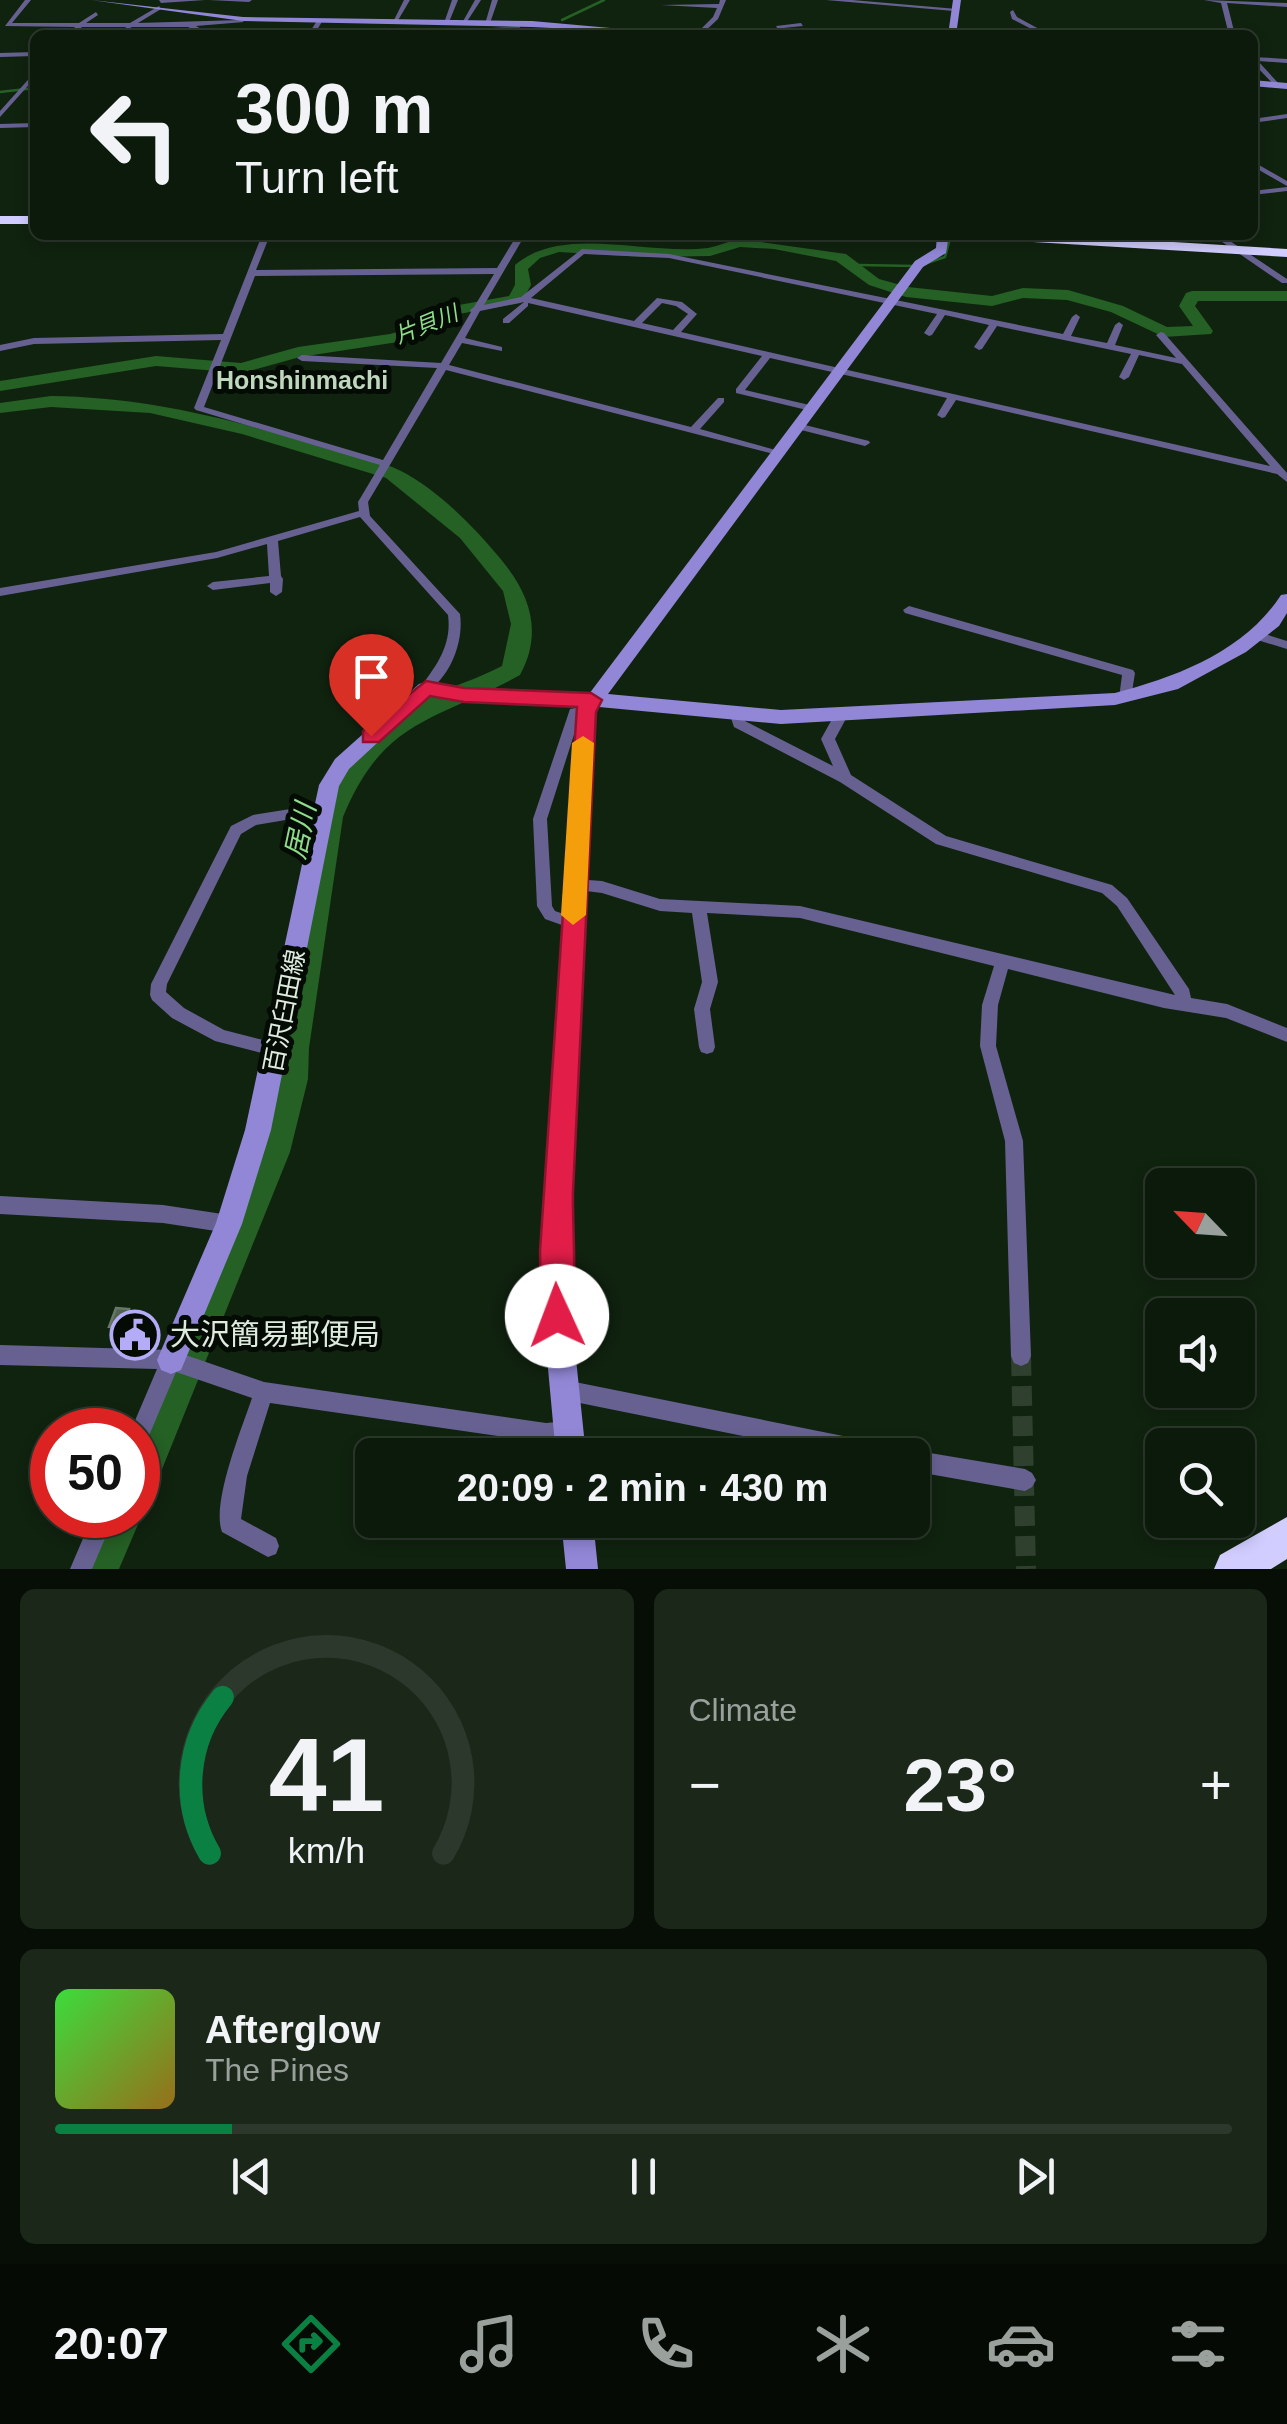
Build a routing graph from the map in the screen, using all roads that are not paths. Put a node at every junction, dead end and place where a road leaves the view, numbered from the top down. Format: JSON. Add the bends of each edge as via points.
{"nodes":[{"id":1,"x":28,"y":0,"type":"edge"},
{"id":2,"x":95,"y":0,"type":"edge"},
{"id":3,"x":202,"y":0,"type":"edge"},
{"id":4,"x":212,"y":0,"type":"edge"},
{"id":5,"x":249,"y":0,"type":"edge"},
{"id":6,"x":407,"y":0,"type":"edge"},
{"id":7,"x":455,"y":0,"type":"edge"},
{"id":8,"x":478,"y":0,"type":"edge"},
{"id":9,"x":495,"y":0,"type":"edge"},
{"id":10,"x":829,"y":0,"type":"edge"},
{"id":11,"x":1207,"y":0,"type":"edge"},
{"id":12,"x":1224,"y":1,"type":"edge"},
{"id":13,"x":160,"y":3,"type":"edge"},
{"id":14,"x":227,"y":3,"type":"junction"},
{"id":15,"x":722,"y":3,"type":"edge"},
{"id":16,"x":956,"y":4,"type":"edge"},
{"id":17,"x":664,"y":5,"type":"dead end"},
{"id":18,"x":1287,"y":6,"type":"edge"},
{"id":19,"x":1013,"y":12,"type":"dead end"},
{"id":20,"x":97,"y":15,"type":"dead end"},
{"id":21,"x":240,"y":20,"type":"junction"},
{"id":22,"x":320,"y":20,"type":"junction"},
{"id":23,"x":396,"y":22,"type":"junction"},
{"id":24,"x":446,"y":22,"type":"junction"},
{"id":25,"x":464,"y":22,"type":"junction"},
{"id":26,"x":80,"y":25,"type":"junction"},
{"id":27,"x":190,"y":25,"type":"junction"},
{"id":28,"x":801,"y":25,"type":"dead end"},
{"id":29,"x":163,"y":26,"type":"junction"},
{"id":30,"x":124,"y":28,"type":"junction"},
{"id":31,"x":490,"y":28,"type":"edge"},
{"id":32,"x":75,"y":30,"type":"edge"},
{"id":33,"x":122,"y":30,"type":"edge"},
{"id":34,"x":160,"y":30,"type":"edge"},
{"id":35,"x":198,"y":30,"type":"edge"},
{"id":36,"x":241,"y":30,"type":"edge"},
{"id":37,"x":315,"y":30,"type":"edge"},
{"id":38,"x":546,"y":30,"type":"edge"},
{"id":39,"x":703,"y":30,"type":"edge"},
{"id":40,"x":782,"y":30,"type":"edge"},
{"id":41,"x":953,"y":30,"type":"edge"},
{"id":42,"x":1037,"y":30,"type":"edge"},
{"id":43,"x":1231,"y":30,"type":"edge"},
{"id":44,"x":30,"y":54,"type":"edge"},
{"id":45,"x":0,"y":55,"type":"edge"},
{"id":46,"x":1258,"y":59,"type":"edge"},
{"id":47,"x":1287,"y":61,"type":"edge"},
{"id":48,"x":1258,"y":64,"type":"edge"},
{"id":49,"x":30,"y":80,"type":"edge"},
{"id":50,"x":1282,"y":86,"type":"edge"},
{"id":51,"x":0,"y":115,"type":"edge"},
{"id":52,"x":1287,"y":116,"type":"edge"},
{"id":53,"x":1275,"y":118,"type":"junction"},
{"id":54,"x":1258,"y":120,"type":"edge"},
{"id":55,"x":1287,"y":124,"type":"edge"},
{"id":56,"x":0,"y":126,"type":"edge"},
{"id":57,"x":30,"y":126,"type":"edge"},
{"id":58,"x":1258,"y":168,"type":"edge"},
{"id":59,"x":1287,"y":186,"type":"edge"},
{"id":60,"x":1258,"y":189,"type":"edge"},
{"id":61,"x":1263,"y":192,"type":"junction"},
{"id":62,"x":1258,"y":193,"type":"edge"},
{"id":63,"x":30,"y":217,"type":"edge"},
{"id":64,"x":0,"y":218,"type":"edge"},
{"id":65,"x":264,"y":240,"type":"edge"},
{"id":66,"x":517,"y":240,"type":"edge"},
{"id":67,"x":943,"y":240,"type":"edge"},
{"id":68,"x":1136,"y":240,"type":"edge"},
{"id":69,"x":1168,"y":240,"type":"edge"},
{"id":70,"x":1228,"y":243,"type":"edge"},
{"id":71,"x":1287,"y":250,"type":"edge"},
{"id":72,"x":498,"y":271,"type":"junction"},
{"id":73,"x":254,"y":273,"type":"junction"},
{"id":74,"x":1285,"y":281,"type":"edge"},
{"id":75,"x":896,"y":294,"type":"junction"},
{"id":76,"x":527,"y":299,"type":"junction"},
{"id":77,"x":476,"y":307,"type":"junction"},
{"id":78,"x":943,"y":312,"type":"junction"},
{"id":79,"x":1076,"y":317,"type":"dead end"},
{"id":80,"x":506,"y":321,"type":"dead end"},
{"id":81,"x":995,"y":323,"type":"junction"},
{"id":82,"x":636,"y":324,"type":"junction"},
{"id":83,"x":1120,"y":325,"type":"dead end"},
{"id":84,"x":675,"y":333,"type":"junction"},
{"id":85,"x":929,"y":334,"type":"dead end"},
{"id":86,"x":1161,"y":335,"type":"dead end"},
{"id":87,"x":226,"y":337,"type":"junction"},
{"id":88,"x":1066,"y":338,"type":"junction"},
{"id":89,"x":458,"y":339,"type":"junction"},
{"id":90,"x":980,"y":347,"type":"dead end"},
{"id":91,"x":1110,"y":347,"type":"junction"},
{"id":92,"x":0,"y":348,"type":"edge"},
{"id":93,"x":498,"y":349,"type":"dead end"},
{"id":94,"x":1136,"y":352,"type":"junction"},
{"id":95,"x":768,"y":354,"type":"junction"},
{"id":96,"x":302,"y":358,"type":"dead end"},
{"id":97,"x":1184,"y":362,"type":"junction"},
{"id":98,"x":443,"y":366,"type":"junction"},
{"id":99,"x":839,"y":370,"type":"junction"},
{"id":100,"x":1124,"y":378,"type":"dead end"},
{"id":101,"x":953,"y":396,"type":"junction"},
{"id":102,"x":720,"y":400,"type":"dead end"},
{"id":103,"x":811,"y":408,"type":"junction"},
{"id":104,"x":942,"y":415,"type":"dead end"},
{"id":105,"x":797,"y":426,"type":"junction"},
{"id":106,"x":693,"y":431,"type":"junction"},
{"id":107,"x":865,"y":443,"type":"dead end"},
{"id":108,"x":778,"y":452,"type":"junction"},
{"id":109,"x":380,"y":468,"type":"junction"},
{"id":110,"x":1283,"y":475,"type":"edge"},
{"id":111,"x":363,"y":513,"type":"junction"},
{"id":112,"x":272,"y":539,"type":"junction"},
{"id":113,"x":213,"y":586,"type":"dead end"},
{"id":114,"x":0,"y":592,"type":"edge"},
{"id":115,"x":1287,"y":599,"type":"edge"},
{"id":116,"x":909,"y":610,"type":"dead end"},
{"id":117,"x":1258,"y":636,"type":"junction"},
{"id":118,"x":1287,"y":645,"type":"edge"},
{"id":119,"x":446,"y":692,"type":"junction"},
{"id":120,"x":1125,"y":698,"type":"junction"},
{"id":121,"x":589,"y":705,"type":"junction"},
{"id":122,"x":841,"y":715,"type":"junction"},
{"id":123,"x":737,"y":716,"type":"junction"},
{"id":124,"x":845,"y":778,"type":"junction"},
{"id":125,"x":322,"y":809,"type":"junction"},
{"id":126,"x":574,"y":884,"type":"junction"},
{"id":127,"x":699,"y":908,"type":"junction"},
{"id":128,"x":573,"y":922,"type":"junction"},
{"id":129,"x":1004,"y":961,"type":"junction"},
{"id":130,"x":1184,"y":1005,"type":"junction"},
{"id":131,"x":1287,"y":1036,"type":"edge"},
{"id":132,"x":706,"y":1047,"type":"dead end"},
{"id":133,"x":278,"y":1050,"type":"junction"},
{"id":134,"x":0,"y":1205,"type":"edge"},
{"id":135,"x":229,"y":1224,"type":"junction"},
{"id":136,"x":0,"y":1355,"type":"edge"},
{"id":137,"x":1022,"y":1356,"type":"tunnel mouth"},
{"id":138,"x":180,"y":1362,"type":"junction"},
{"id":139,"x":564,"y":1390,"type":"junction"},
{"id":140,"x":264,"y":1392,"type":"junction"},
{"id":141,"x":155,"y":1408,"type":"edge"},
{"id":142,"x":559,"y":1438,"type":"edge"},
{"id":143,"x":569,"y":1438,"type":"edge"},
{"id":144,"x":803,"y":1438,"type":"edge"},
{"id":145,"x":930,"y":1463,"type":"edge"},
{"id":146,"x":1024,"y":1480,"type":"dead end"},
{"id":147,"x":94,"y":1538,"type":"edge"},
{"id":148,"x":579,"y":1538,"type":"edge"},
{"id":149,"x":1287,"y":1538,"type":"edge"},
{"id":150,"x":268,"y":1546,"type":"dead end"},
{"id":151,"x":1287,"y":1552,"type":"edge"},
{"id":152,"x":81,"y":1569,"type":"edge"},
{"id":153,"x":582,"y":1569,"type":"edge"},
{"id":154,"x":1234,"y":1569,"type":"edge"},
{"id":155,"x":1248,"y":1569,"type":"edge"}],
"edges":[{"from":1,"to":26,"type":"street","via":[[8,25]]},
{"from":2,"to":13,"type":"street"},
{"from":3,"to":13,"type":"street"},
{"from":4,"to":14,"type":"street"},
{"from":5,"to":14,"type":"street"},
{"from":6,"to":23,"type":"street"},
{"from":7,"to":24,"type":"street"},
{"from":8,"to":25,"type":"street"},
{"from":9,"to":31,"type":"street"},
{"from":10,"to":16,"type":"street"},
{"from":11,"to":12,"type":"street"},
{"from":12,"to":18,"type":"street"},
{"from":12,"to":43,"type":"street"},
{"from":13,"to":21,"type":"street"},
{"from":13,"to":30,"type":"street"},
{"from":14,"to":21,"type":"street","via":[[238,9]]},
{"from":15,"to":17,"type":"street"},
{"from":15,"to":39,"type":"street"},
{"from":16,"to":41,"type":"street"},
{"from":19,"to":42,"type":"street"},
{"from":20,"to":26,"type":"street"},
{"from":21,"to":22,"type":"street"},
{"from":21,"to":27,"type":"street"},
{"from":21,"to":36,"type":"street"},
{"from":22,"to":23,"type":"street"},
{"from":22,"to":37,"type":"street"},
{"from":23,"to":24,"type":"street"},
{"from":24,"to":25,"type":"street"},
{"from":25,"to":31,"type":"street"},
{"from":26,"to":30,"type":"street"},
{"from":26,"to":32,"type":"street"},
{"from":27,"to":29,"type":"street"},
{"from":27,"to":35,"type":"street"},
{"from":28,"to":40,"type":"street"},
{"from":29,"to":30,"type":"street"},
{"from":29,"to":34,"type":"street"},
{"from":30,"to":33,"type":"street"},
{"from":31,"to":38,"type":"street"},
{"from":44,"to":45,"type":"street"},
{"from":46,"to":47,"type":"street"},
{"from":48,"to":50,"type":"street"},
{"from":49,"to":51,"type":"street"},
{"from":52,"to":53,"type":"street"},
{"from":53,"to":54,"type":"street"},
{"from":53,"to":55,"type":"street"},
{"from":56,"to":57,"type":"street"},
{"from":58,"to":59,"type":"street"},
{"from":59,"to":61,"type":"street"},
{"from":60,"to":61,"type":"street"},
{"from":61,"to":62,"type":"street"},
{"from":63,"to":64,"type":"highway"},
{"from":65,"to":73,"type":"street"},
{"from":66,"to":72,"type":"street"},
{"from":67,"to":75,"type":"street","via":[[942,250],[919,264]]},
{"from":68,"to":70,"type":"highway"},
{"from":69,"to":70,"type":"highway"},
{"from":70,"to":71,"type":"highway"},
{"from":70,"to":74,"type":"street"},
{"from":72,"to":73,"type":"street"},
{"from":72,"to":77,"type":"street"},
{"from":73,"to":87,"type":"street"},
{"from":75,"to":76,"type":"street","via":[[669,256],[582,251]]},
{"from":75,"to":78,"type":"street"},
{"from":75,"to":99,"type":"street"},
{"from":76,"to":77,"type":"street"},
{"from":76,"to":80,"type":"street"},
{"from":76,"to":82,"type":"street"},
{"from":77,"to":89,"type":"street"},
{"from":78,"to":81,"type":"street"},
{"from":78,"to":85,"type":"street"},
{"from":79,"to":88,"type":"street"},
{"from":81,"to":88,"type":"street"},
{"from":81,"to":90,"type":"street"},
{"from":82,"to":84,"type":"street"},
{"from":82,"to":84,"type":"street","via":[[660,300],[679,304],[693,314]]},
{"from":83,"to":91,"type":"street"},
{"from":84,"to":95,"type":"street"},
{"from":86,"to":97,"type":"street"},
{"from":87,"to":92,"type":"street","via":[[34,341]]},
{"from":87,"to":109,"type":"street","via":[[199,408]]},
{"from":88,"to":91,"type":"street"},
{"from":89,"to":93,"type":"street"},
{"from":89,"to":98,"type":"street"},
{"from":91,"to":94,"type":"street"},
{"from":94,"to":97,"type":"street"},
{"from":94,"to":100,"type":"street"},
{"from":95,"to":99,"type":"street"},
{"from":95,"to":103,"type":"street","via":[[740,390]]},
{"from":96,"to":98,"type":"street"},
{"from":97,"to":110,"type":"street"},
{"from":98,"to":106,"type":"street"},
{"from":98,"to":109,"type":"street"},
{"from":99,"to":101,"type":"street"},
{"from":99,"to":103,"type":"street"},
{"from":101,"to":104,"type":"street"},
{"from":101,"to":110,"type":"street"},
{"from":102,"to":106,"type":"street"},
{"from":103,"to":105,"type":"street"},
{"from":105,"to":107,"type":"street"},
{"from":105,"to":108,"type":"street"},
{"from":106,"to":108,"type":"street"},
{"from":108,"to":121,"type":"street"},
{"from":109,"to":111,"type":"street"},
{"from":111,"to":112,"type":"street"},
{"from":111,"to":119,"type":"street","via":[[454,614]]},
{"from":112,"to":113,"type":"street","via":[[276,586]]},
{"from":112,"to":114,"type":"street","via":[[192,560]]},
{"from":115,"to":117,"type":"street"},
{"from":116,"to":120,"type":"street","via":[[1129,672]]},
{"from":117,"to":118,"type":"street"},
{"from":117,"to":120,"type":"street","via":[[1171,685]]},
{"from":119,"to":121,"type":"street"},
{"from":119,"to":125,"type":"street","name":"百沢臼田線","via":[[342,764]]},
{"from":120,"to":122,"type":"street"},
{"from":121,"to":123,"type":"street"},
{"from":121,"to":126,"type":"street"},
{"from":121,"to":128,"type":"street","via":[[575,712],[540,819],[545,906]]},
{"from":122,"to":123,"type":"street"},
{"from":122,"to":124,"type":"street","via":[[828,740]]},
{"from":123,"to":124,"type":"street","via":[[739,724]]},
{"from":124,"to":130,"type":"street","via":[[950,844],[1115,894]]},
{"from":125,"to":133,"type":"street","name":"百沢臼田線"},
{"from":125,"to":133,"type":"street","via":[[253,820],[236,830],[159,984],[158,995],[200,1026]]},
{"from":126,"to":127,"type":"street"},
{"from":126,"to":128,"type":"street"},
{"from":127,"to":129,"type":"street","via":[[800,912]]},
{"from":127,"to":132,"type":"street","via":[[710,982],[702,1009]]},
{"from":128,"to":139,"type":"street","via":[[554,1266]]},
{"from":129,"to":130,"type":"street"},
{"from":129,"to":137,"type":"street","via":[[990,1004],[988,1046],[1014,1141]]},
{"from":130,"to":131,"type":"street","via":[[1227,1011]]},
{"from":133,"to":135,"type":"street","name":"百沢臼田線"},
{"from":134,"to":135,"type":"street"},
{"from":135,"to":138,"type":"street","name":"百沢臼田線"},
{"from":136,"to":138,"type":"street"},
{"from":138,"to":140,"type":"street"},
{"from":138,"to":141,"type":"street"},
{"from":139,"to":143,"type":"street"},
{"from":139,"to":144,"type":"street"},
{"from":140,"to":142,"type":"street"},
{"from":140,"to":150,"type":"street","via":[[236,1476],[230,1524]]},
{"from":145,"to":146,"type":"street"},
{"from":147,"to":152,"type":"street"},
{"from":148,"to":153,"type":"street"},
{"from":149,"to":154,"type":"highway"},
{"from":151,"to":155,"type":"highway"}]}
